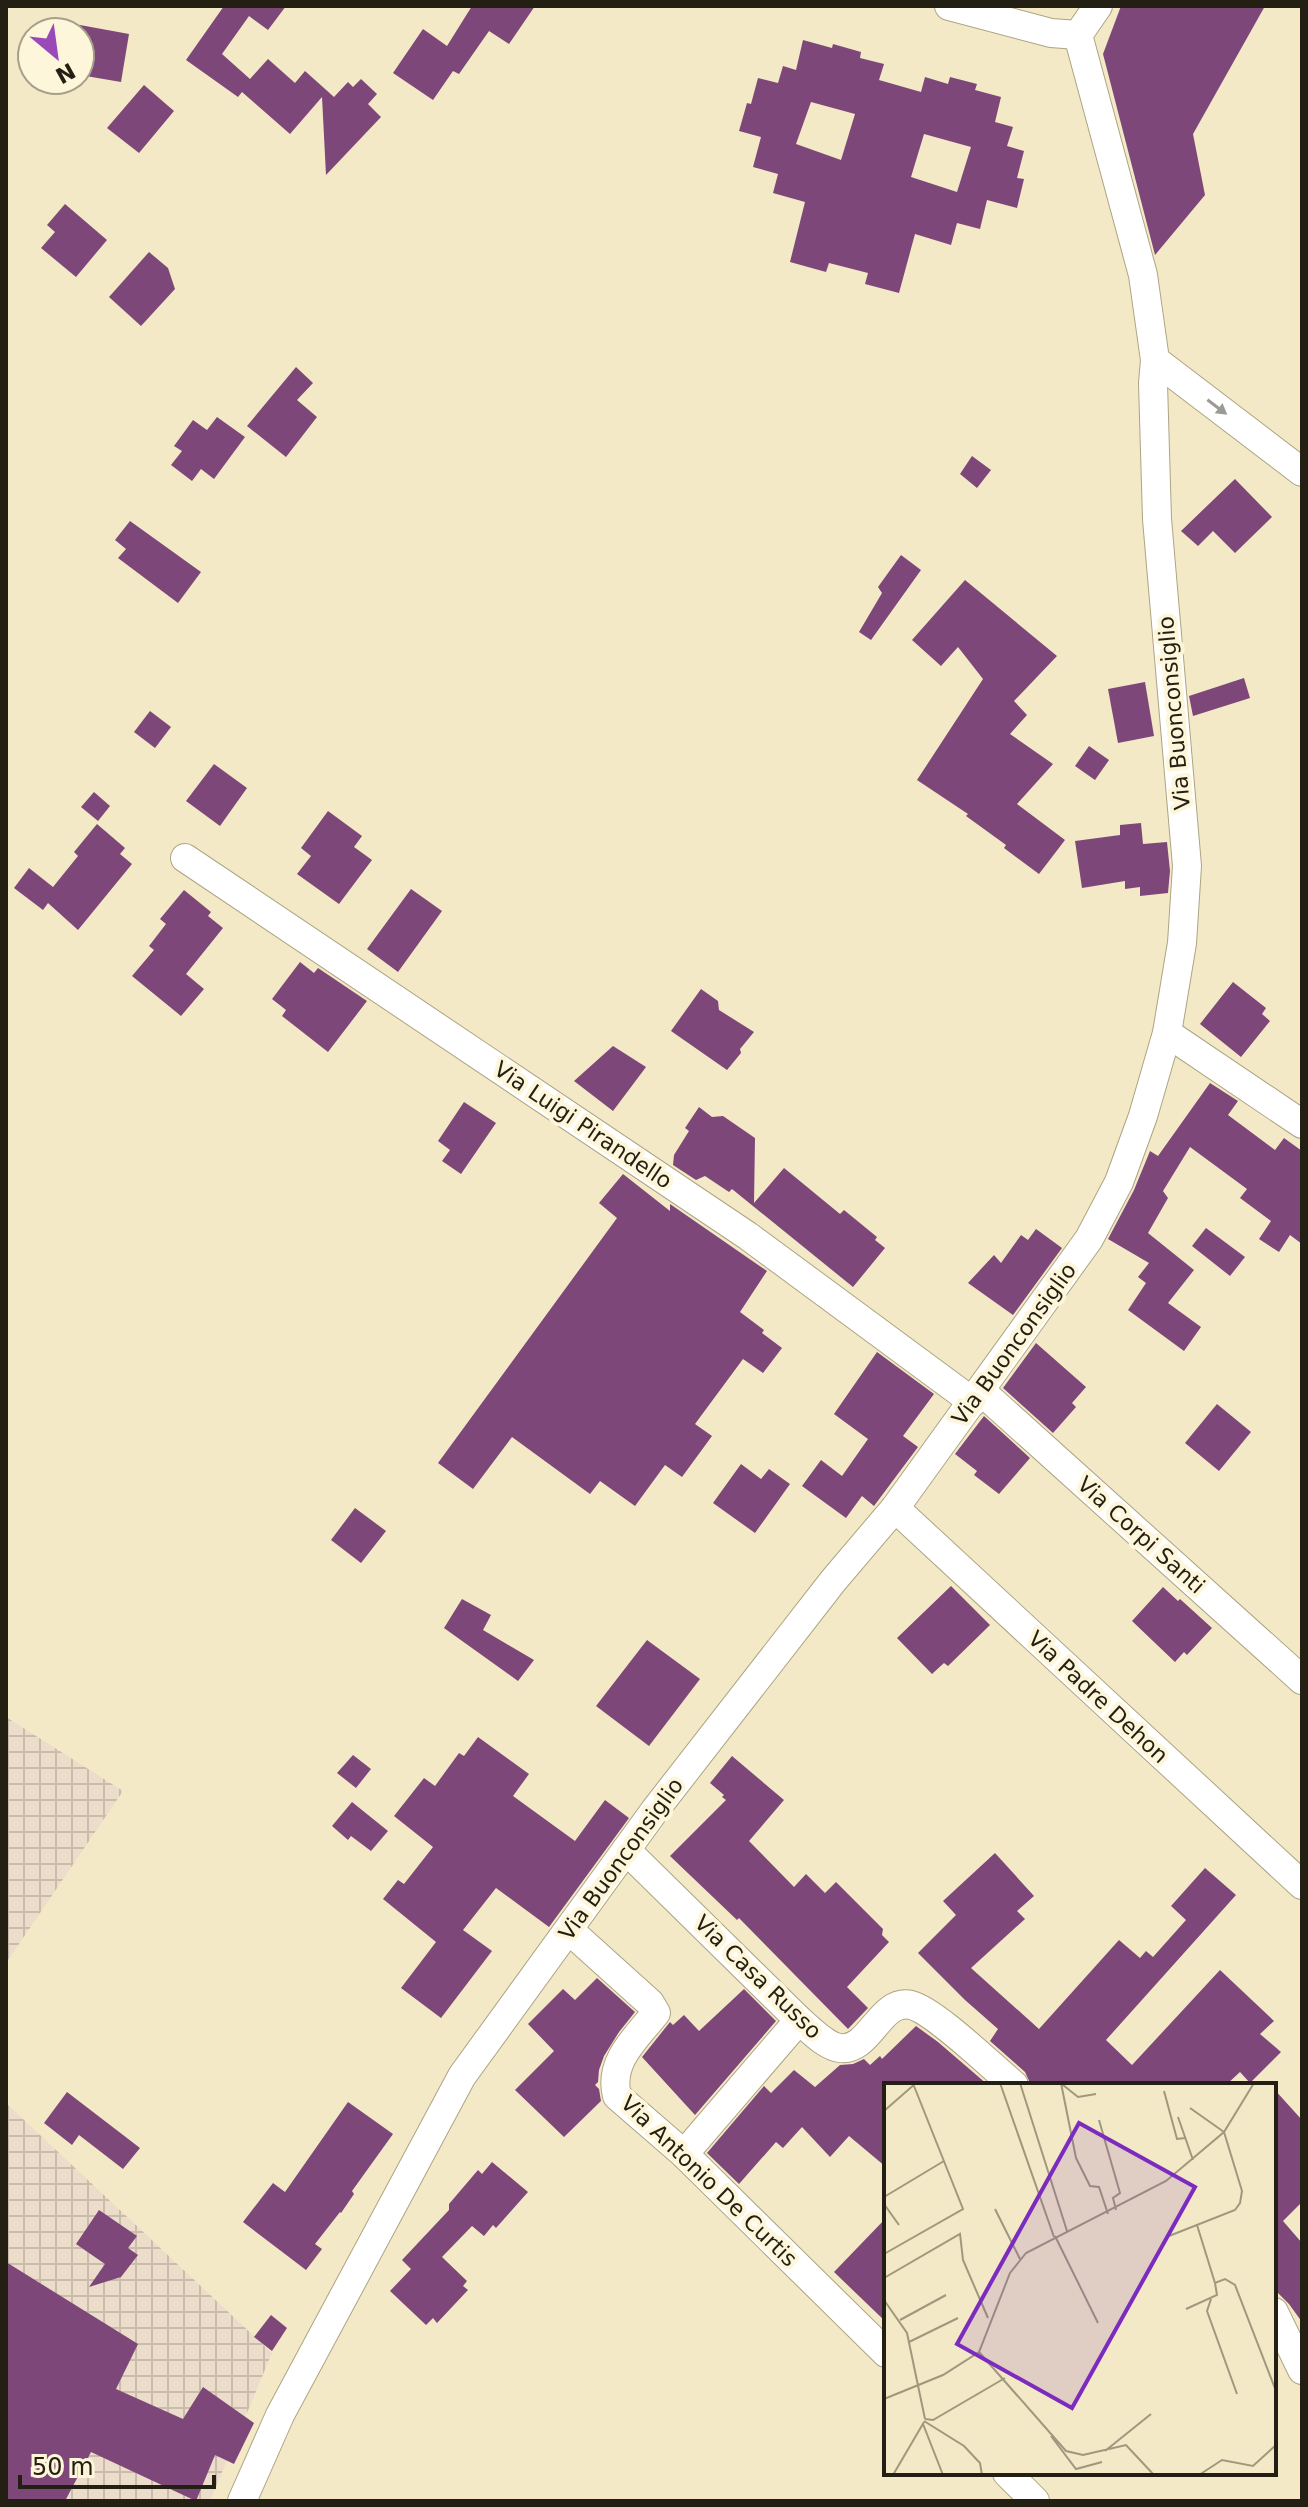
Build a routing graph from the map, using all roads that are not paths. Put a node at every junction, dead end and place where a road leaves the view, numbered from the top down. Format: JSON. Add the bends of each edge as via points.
{"nodes":[{"id":1,"x":949,"y":6,"type":"edge"},
{"id":2,"x":1098,"y":6,"type":"edge"},
{"id":3,"x":1078,"y":35,"type":"junction"},
{"id":4,"x":1155,"y":360,"type":"junction"},
{"id":5,"x":1302,"y":472,"type":"edge"},
{"id":6,"x":185,"y":858,"type":"dead end"},
{"id":7,"x":1167,"y":1033,"type":"junction"},
{"id":8,"x":1302,"y":1124,"type":"edge"},
{"id":9,"x":977,"y":1396,"type":"junction"},
{"id":10,"x":895,"y":1508,"type":"junction"},
{"id":11,"x":1302,"y":1680,"type":"edge"},
{"id":12,"x":626,"y":1850,"type":"junction"},
{"id":13,"x":1302,"y":1885,"type":"edge"},
{"id":14,"x":569,"y":1930,"type":"junction"},
{"id":15,"x":799,"y":2020,"type":"junction"},
{"id":16,"x":1012,"y":2083,"type":"edge"},
{"id":17,"x":684,"y":2154,"type":"junction"},
{"id":18,"x":1276,"y":2316,"type":"edge"},
{"id":19,"x":884,"y":2351,"type":"edge"},
{"id":20,"x":1302,"y":2370,"type":"edge"},
{"id":21,"x":1009,"y":2475,"type":"edge"},
{"id":22,"x":242,"y":2501,"type":"edge"},
{"id":23,"x":1035,"y":2501,"type":"edge"}],
"edges":[{"from":1,"to":3,"type":"street"},
{"from":2,"to":3,"type":"street"},
{"from":3,"to":4,"type":"street","name":"Via Buonconsiglio","via":[[1143,275]]},
{"from":4,"to":5,"type":"street","one_way":true},
{"from":4,"to":7,"type":"street","name":"Via Buonconsiglio","via":[[1157,519],[1187,866],[1182,943]]},
{"from":6,"to":9,"type":"street","name":"Via Luigi Pirandello"},
{"from":7,"to":8,"type":"street"},
{"from":7,"to":9,"type":"street","name":"Via Buonconsiglio","via":[[1119,1182],[1095,1228]]},
{"from":9,"to":10,"type":"street","name":"Via Buonconsiglio"},
{"from":9,"to":11,"type":"street","name":"Via Corpi Santi"},
{"from":10,"to":12,"type":"street","name":"Via Buonconsiglio"},
{"from":10,"to":13,"type":"street","name":"Via Padre Dehon"},
{"from":12,"to":14,"type":"street","name":"Via Buonconsiglio"},
{"from":12,"to":15,"type":"street","name":"Via Casa Russo"},
{"from":14,"to":17,"type":"street","name":"Via Antonio De Curtis","via":[[656,2013],[617,2063],[614,2085],[617,2096]]},
{"from":14,"to":22,"type":"street","name":"Via Buonconsiglio","via":[[462,2076],[280,2415]]},
{"from":15,"to":16,"type":"street","name":"Via Casa Russo","via":[[840,2048],[856,2045],[893,2008],[909,2005],[931,2015]]},
{"from":15,"to":17,"type":"street"},
{"from":17,"to":19,"type":"street","name":"Via Antonio De Curtis"},
{"from":18,"to":20,"type":"street"},
{"from":21,"to":23,"type":"street"}]}
